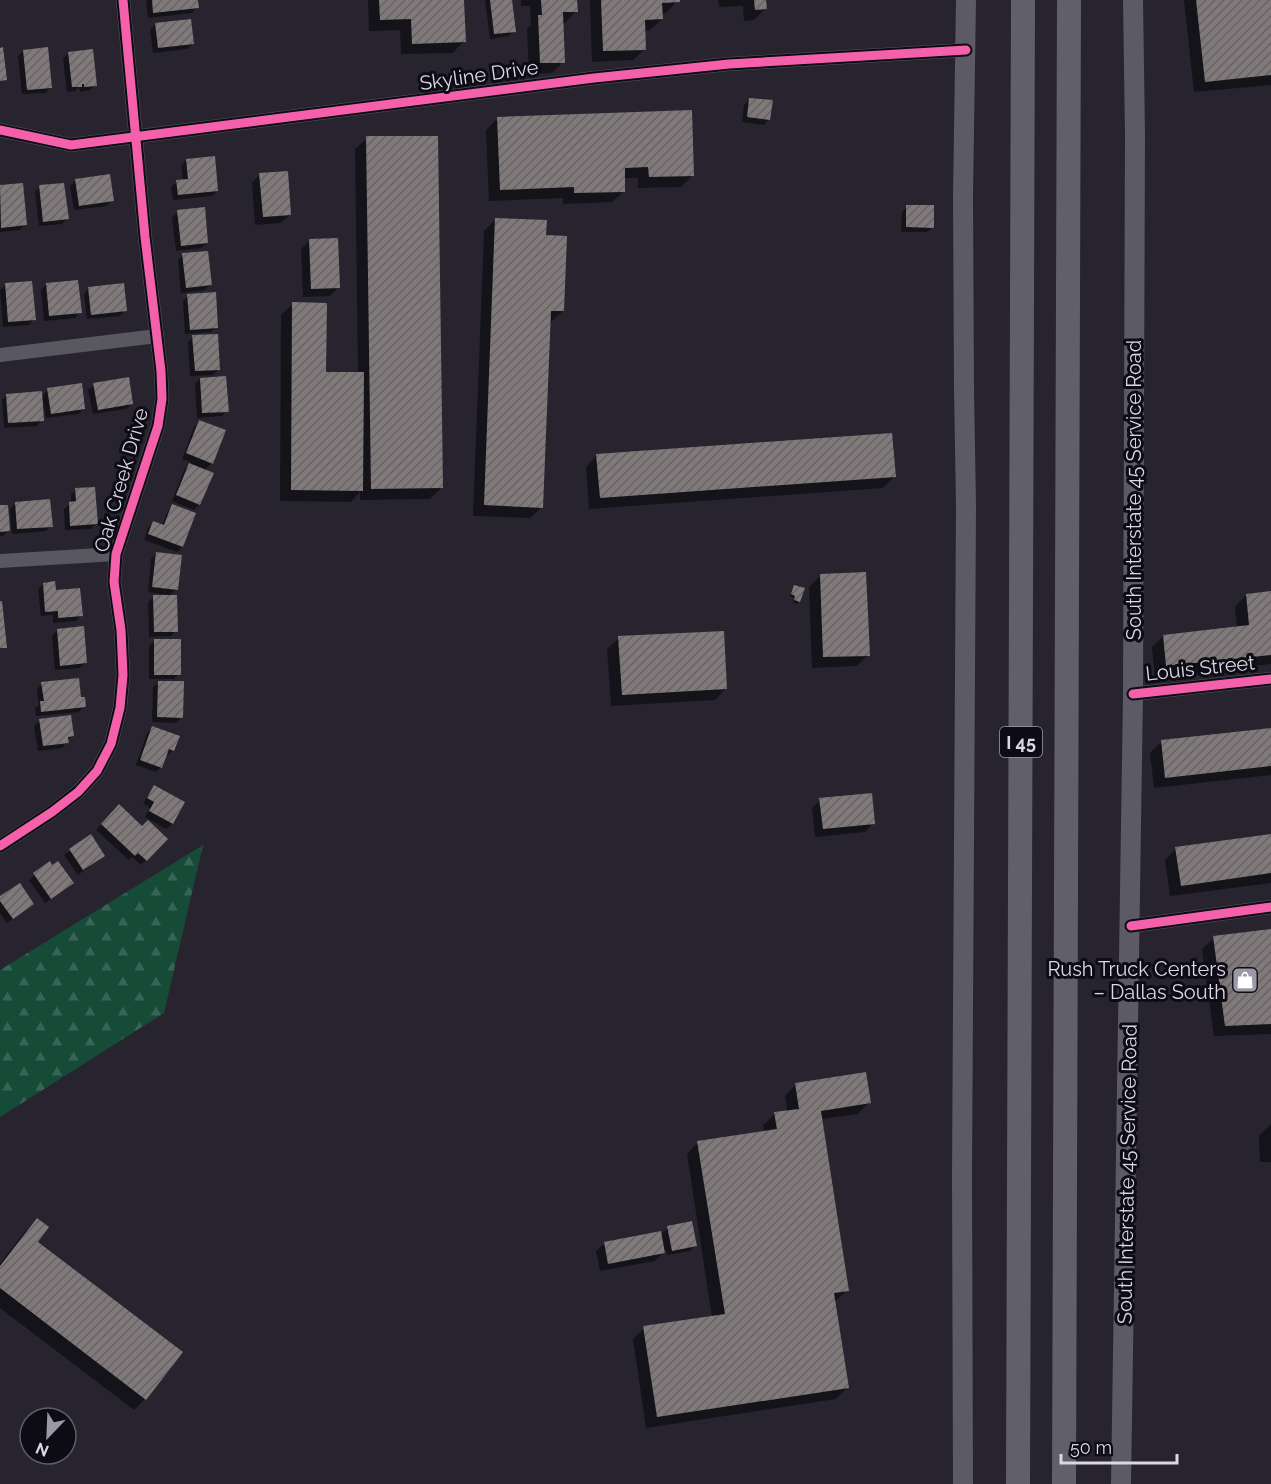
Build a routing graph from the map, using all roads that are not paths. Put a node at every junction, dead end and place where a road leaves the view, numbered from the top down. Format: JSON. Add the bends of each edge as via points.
{"nodes":[{"id":1,"x":123,"y":0,"type":"edge"},
{"id":2,"x":966,"y":0,"type":"edge"},
{"id":3,"x":1023,"y":0,"type":"edge"},
{"id":4,"x":1069,"y":0,"type":"edge"},
{"id":5,"x":1133,"y":0,"type":"edge"},
{"id":6,"x":966,"y":50,"type":"junction"},
{"id":7,"x":0,"y":130,"type":"edge"},
{"id":8,"x":135,"y":138,"type":"junction"},
{"id":9,"x":157,"y":336,"type":"junction"},
{"id":10,"x":0,"y":355,"type":"edge"},
{"id":11,"x":116,"y":554,"type":"junction"},
{"id":12,"x":0,"y":561,"type":"edge"},
{"id":13,"x":1271,"y":678,"type":"edge"},
{"id":14,"x":1133,"y":694,"type":"junction"},
{"id":15,"x":0,"y":846,"type":"edge"},
{"id":16,"x":1271,"y":907,"type":"edge"},
{"id":17,"x":1131,"y":926,"type":"junction"},
{"id":18,"x":963,"y":1484,"type":"edge"},
{"id":19,"x":1018,"y":1484,"type":"edge"},
{"id":20,"x":1064,"y":1484,"type":"edge"},
{"id":21,"x":1121,"y":1484,"type":"edge"}],
"edges":[{"from":1,"to":8,"type":"street","name":"Oak Creek Drive"},
{"from":2,"to":6,"type":"main road"},
{"from":3,"to":19,"type":"highway","number":"I 45"},
{"from":4,"to":20,"type":"highway","number":"I 45"},
{"from":5,"to":14,"type":"main road","name":"South Interstate 45 Service Road"},
{"from":6,"to":8,"type":"street","name":"Skyline Drive","via":[[729,64],[594,78]]},
{"from":6,"to":18,"type":"main road"},
{"from":7,"to":8,"type":"street","name":"Skyline Drive","via":[[71,145]]},
{"from":8,"to":9,"type":"street","name":"Oak Creek Drive"},
{"from":9,"to":10,"type":"street"},
{"from":9,"to":11,"type":"street","name":"Oak Creek Drive","via":[[162,399],[158,426]]},
{"from":11,"to":12,"type":"street"},
{"from":11,"to":15,"type":"street","name":"Oak Creek Drive","via":[[114,582],[123,675],[111,744],[97,771],[78,792]]},
{"from":13,"to":14,"type":"street","name":"Louis Street"},
{"from":14,"to":17,"type":"main road","name":"South Interstate 45 Service Road"},
{"from":16,"to":17,"type":"street"},
{"from":17,"to":21,"type":"main road","name":"South Interstate 45 Service Road"}]}
